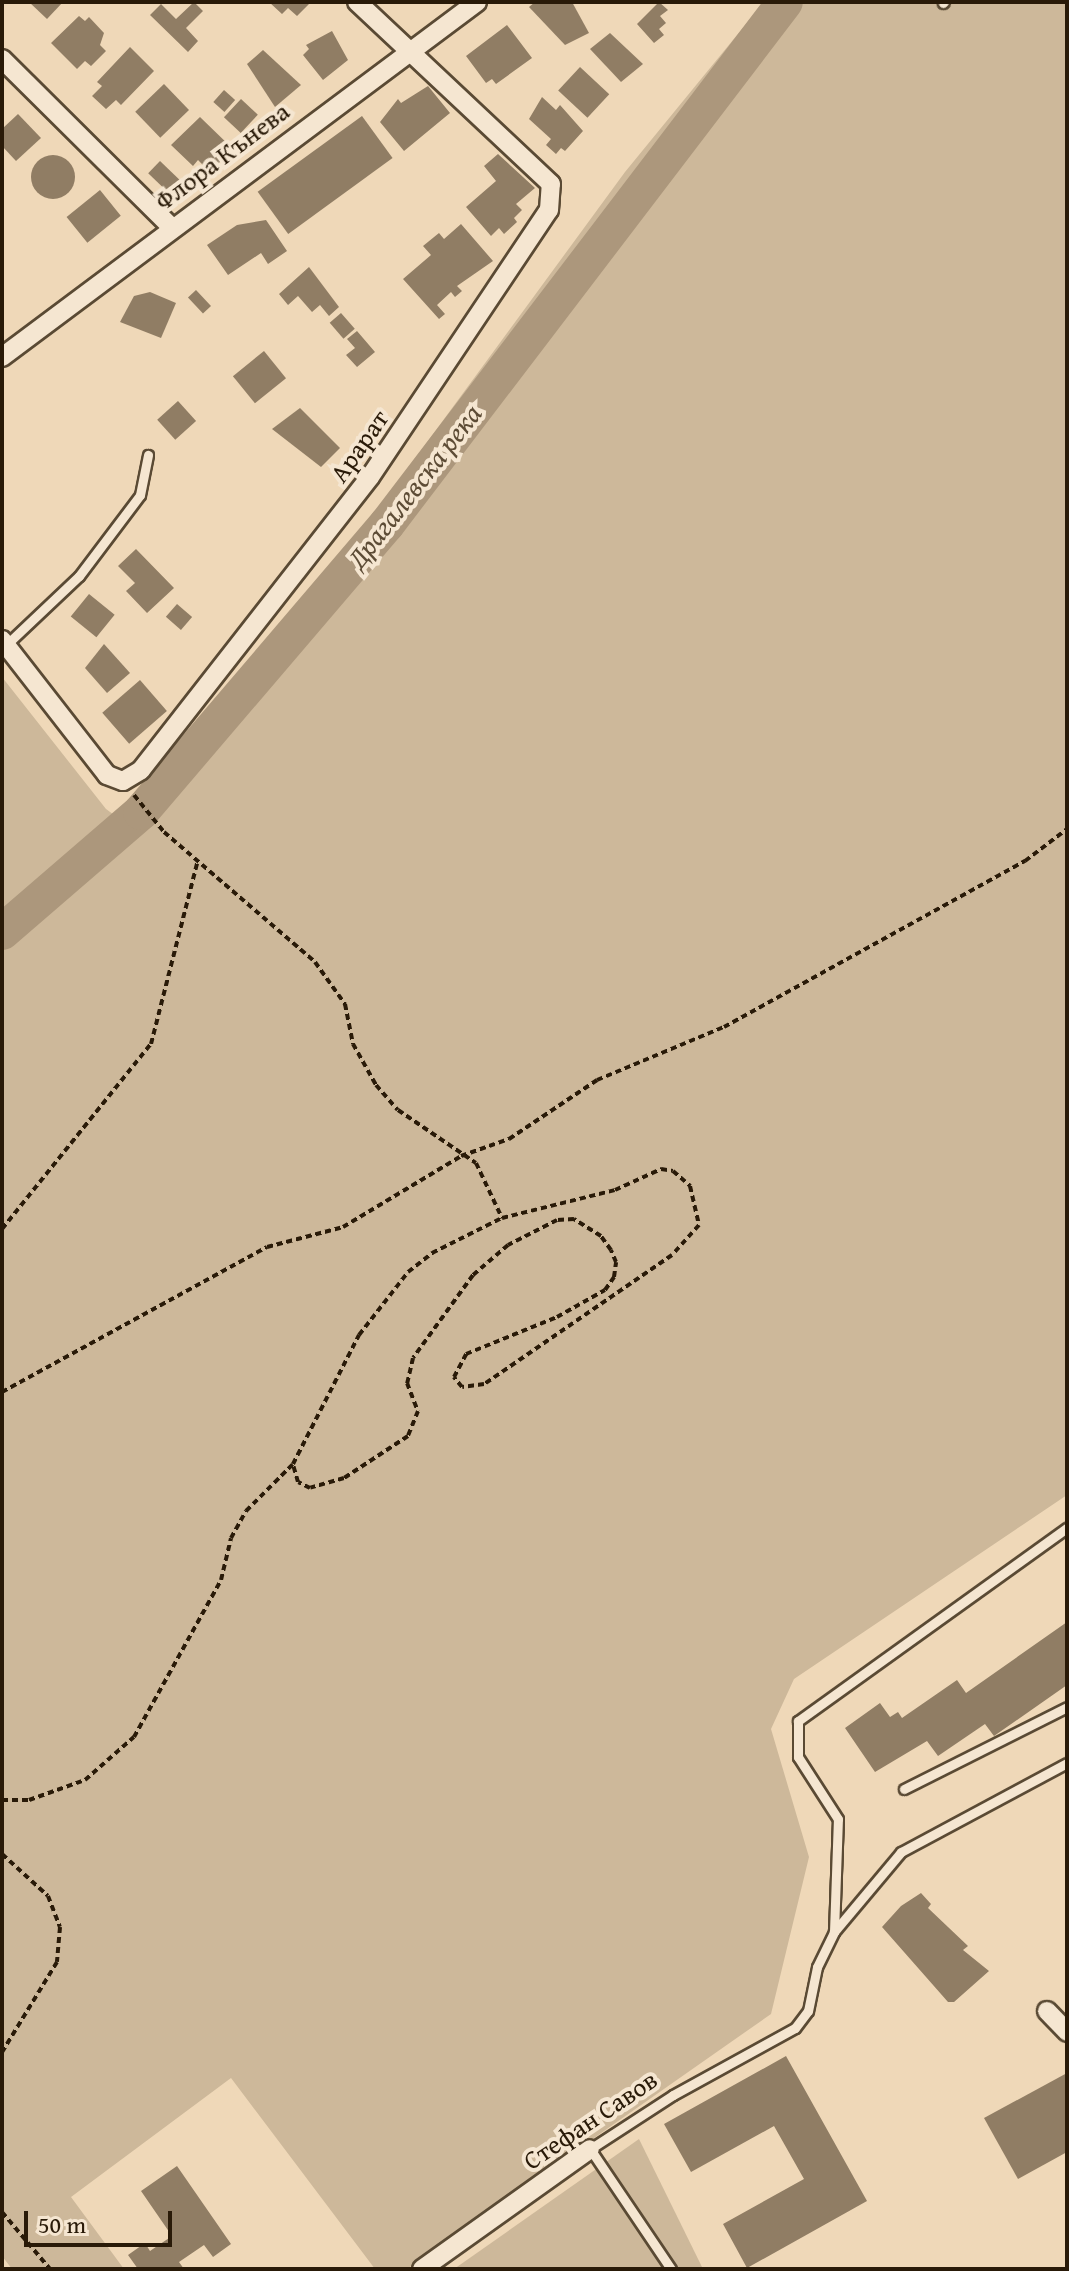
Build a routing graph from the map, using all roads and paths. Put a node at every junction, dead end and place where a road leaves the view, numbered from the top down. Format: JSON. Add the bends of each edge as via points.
{"nodes":[{"id":1,"x":357,"y":2,"type":"edge"},
{"id":2,"x":477,"y":2,"type":"edge"},
{"id":3,"x":405,"y":51,"type":"junction"},
{"id":4,"x":2,"y":59,"type":"edge"},
{"id":5,"x":171,"y":227,"type":"junction"},
{"id":6,"x":2,"y":357,"type":"edge"},
{"id":7,"x":148,"y":455,"type":"dead end"},
{"id":8,"x":4,"y":643,"type":"edge"},
{"id":9,"x":123,"y":781,"type":"junction"},
{"id":10,"x":1067,"y":829,"type":"edge"},
{"id":11,"x":198,"y":860,"type":"junction"},
{"id":12,"x":461,"y":1156,"type":"junction"},
{"id":13,"x":502,"y":1218,"type":"junction"},
{"id":14,"x":2,"y":1229,"type":"edge"},
{"id":15,"x":2,"y":1392,"type":"edge"},
{"id":16,"x":293,"y":1464,"type":"junction"},
{"id":17,"x":1067,"y":1528,"type":"edge"},
{"id":18,"x":1067,"y":1707,"type":"edge"},
{"id":19,"x":1067,"y":1763,"type":"edge"},
{"id":20,"x":904,"y":1789,"type":"dead end"},
{"id":21,"x":2,"y":1800,"type":"edge"},
{"id":22,"x":2,"y":1854,"type":"edge"},
{"id":23,"x":834,"y":1932,"type":"junction"},
{"id":24,"x":1047,"y":2011,"type":"dead end"},
{"id":25,"x":1067,"y":2032,"type":"edge"},
{"id":26,"x":2,"y":2052,"type":"edge"},
{"id":27,"x":590,"y":2149,"type":"junction"},
{"id":28,"x":2,"y":2212,"type":"edge"},
{"id":29,"x":50,"y":2269,"type":"edge"},
{"id":30,"x":422,"y":2269,"type":"edge"},
{"id":31,"x":671,"y":2269,"type":"edge"}],
"edges":[{"from":1,"to":3,"type":"street","name":"Арарат"},
{"from":2,"to":3,"type":"street","name":"Флора Кънева"},
{"from":3,"to":5,"type":"street","name":"Флора Кънева"},
{"from":3,"to":9,"type":"street","name":"Арарат","via":[[551,184],[549,210],[370,477],[162,748]]},
{"from":4,"to":5,"type":"street"},
{"from":5,"to":6,"type":"street","name":"Флора Кънева"},
{"from":7,"to":8,"type":"lane","via":[[140,495],[79,576]]},
{"from":8,"to":9,"type":"street","via":[[84,749],[107,775]]},
{"from":9,"to":11,"type":"path","via":[[164,832]]},
{"from":10,"to":12,"type":"path","via":[[1025,861],[724,1027],[597,1080],[509,1139]]},
{"from":11,"to":12,"type":"path","via":[[315,962],[338,992],[353,1044],[387,1100],[433,1129]]},
{"from":11,"to":14,"type":"path","via":[[151,1044]]},
{"from":12,"to":13,"type":"path","via":[[483,1173]]},
{"from":12,"to":15,"type":"path","via":[[343,1227],[267,1247]]},
{"from":13,"to":16,"type":"path","via":[[432,1253],[385,1299],[359,1335]]},
{"from":13,"to":16,"type":"path","via":[[615,1190],[666,1169],[690,1186],[701,1218],[693,1235],[672,1255],[634,1277],[569,1329],[484,1384],[462,1387],[454,1377],[466,1354],[527,1333],[605,1290],[614,1277],[616,1262],[601,1236],[574,1219],[557,1220],[519,1237],[473,1275],[413,1358],[407,1383],[418,1411],[408,1436],[344,1478],[310,1488],[298,1482]]},
{"from":16,"to":21,"type":"path","via":[[246,1511],[231,1538],[221,1580],[134,1737],[85,1780],[29,1800]]},
{"from":17,"to":23,"type":"lane","via":[[798,1721],[798,1757],[838,1819]]},
{"from":18,"to":20,"type":"lane"},
{"from":19,"to":23,"type":"lane","via":[[901,1852]]},
{"from":22,"to":26,"type":"path","via":[[48,1896],[60,1927],[57,1962]]},
{"from":23,"to":27,"type":"lane","name":"Стефан Савов","via":[[817,1967],[813,1999],[795,2028],[673,2095]]},
{"from":24,"to":25,"type":"street"},
{"from":27,"to":30,"type":"street","name":"Стефан Савов"},
{"from":27,"to":31,"type":"lane"},
{"from":28,"to":29,"type":"path"}]}
